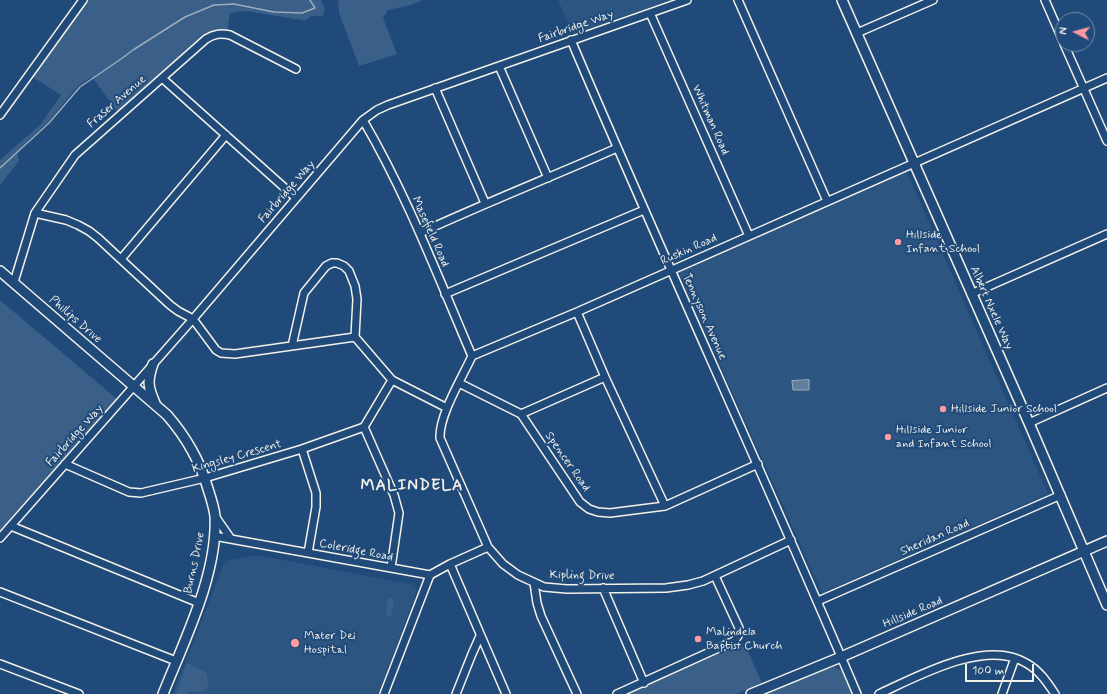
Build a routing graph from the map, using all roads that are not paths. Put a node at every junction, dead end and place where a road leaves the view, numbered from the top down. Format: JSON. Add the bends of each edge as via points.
{"nodes":[{"id":1,"x":82,"y":0,"type":"edge"},
{"id":2,"x":687,"y":0,"type":"edge"},
{"id":3,"x":738,"y":0,"type":"edge"},
{"id":4,"x":842,"y":0,"type":"edge"},
{"id":5,"x":933,"y":0,"type":"edge"},
{"id":6,"x":1045,"y":0,"type":"edge"},
{"id":7,"x":650,"y":13,"type":"junction"},
{"id":8,"x":1055,"y":23,"type":"edge"},
{"id":9,"x":857,"y":33,"type":"junction"},
{"id":10,"x":571,"y":40,"type":"junction"},
{"id":11,"x":1068,"y":52,"type":"edge"},
{"id":12,"x":499,"y":66,"type":"junction"},
{"id":13,"x":296,"y":69,"type":"dead end"},
{"id":14,"x":162,"y":78,"type":"junction"},
{"id":15,"x":1107,"y":78,"type":"edge"},
{"id":16,"x":435,"y":88,"type":"junction"},
{"id":17,"x":1084,"y":88,"type":"junction"},
{"id":18,"x":0,"y":115,"type":"edge"},
{"id":19,"x":363,"y":120,"type":"junction"},
{"id":20,"x":226,"y":135,"type":"junction"},
{"id":21,"x":1107,"y":141,"type":"edge"},
{"id":22,"x":617,"y":148,"type":"junction"},
{"id":23,"x":914,"y":163,"type":"junction"},
{"id":24,"x":548,"y":178,"type":"junction"},
{"id":25,"x":296,"y":198,"type":"junction"},
{"id":26,"x":827,"y":201,"type":"junction"},
{"id":27,"x":485,"y":203,"type":"junction"},
{"id":28,"x":644,"y":210,"type":"junction"},
{"id":29,"x":35,"y":213,"type":"junction"},
{"id":30,"x":420,"y":233,"type":"junction"},
{"id":31,"x":1107,"y":234,"type":"edge"},
{"id":32,"x":749,"y":236,"type":"junction"},
{"id":33,"x":121,"y":259,"type":"junction"},
{"id":34,"x":671,"y":270,"type":"junction"},
{"id":35,"x":0,"y":271,"type":"edge"},
{"id":36,"x":14,"y":282,"type":"junction"},
{"id":37,"x":445,"y":294,"type":"junction"},
{"id":38,"x":971,"y":294,"type":"junction"},
{"id":39,"x":577,"y":312,"type":"junction"},
{"id":40,"x":193,"y":319,"type":"junction"},
{"id":41,"x":355,"y":337,"type":"junction"},
{"id":42,"x":292,"y":346,"type":"junction"},
{"id":43,"x":472,"y":356,"type":"junction"},
{"id":44,"x":153,"y":364,"type":"junction"},
{"id":45,"x":605,"y":377,"type":"junction"},
{"id":46,"x":392,"y":380,"type":"junction"},
{"id":47,"x":459,"y":383,"type":"junction"},
{"id":48,"x":133,"y":387,"type":"junction"},
{"id":49,"x":1107,"y":388,"type":"edge"},
{"id":50,"x":156,"y":405,"type":"junction"},
{"id":51,"x":447,"y":408,"type":"junction"},
{"id":52,"x":521,"y":414,"type":"junction"},
{"id":53,"x":1029,"y":423,"type":"junction"},
{"id":54,"x":364,"y":427,"type":"junction"},
{"id":55,"x":302,"y":449,"type":"junction"},
{"id":56,"x":65,"y":464,"type":"junction"},
{"id":57,"x":758,"y":464,"type":"junction"},
{"id":58,"x":205,"y":478,"type":"junction"},
{"id":59,"x":1061,"y":495,"type":"junction"},
{"id":60,"x":665,"y":506,"type":"junction"},
{"id":61,"x":215,"y":516,"type":"junction"},
{"id":62,"x":11,"y":526,"type":"junction"},
{"id":63,"x":214,"y":536,"type":"junction"},
{"id":64,"x":0,"y":538,"type":"edge"},
{"id":65,"x":231,"y":539,"type":"junction"},
{"id":66,"x":791,"y":540,"type":"junction"},
{"id":67,"x":1107,"y":541,"type":"edge"},
{"id":68,"x":488,"y":547,"type":"junction"},
{"id":69,"x":1083,"y":551,"type":"junction"},
{"id":70,"x":308,"y":553,"type":"junction"},
{"id":71,"x":450,"y":564,"type":"junction"},
{"id":72,"x":391,"y":568,"type":"junction"},
{"id":73,"x":430,"y":575,"type":"junction"},
{"id":74,"x":715,"y":576,"type":"junction"},
{"id":75,"x":534,"y":583,"type":"junction"},
{"id":76,"x":603,"y":588,"type":"junction"},
{"id":77,"x":0,"y":592,"type":"edge"},
{"id":78,"x":818,"y":601,"type":"junction"},
{"id":79,"x":199,"y":603,"type":"junction"},
{"id":80,"x":1107,"y":605,"type":"edge"},
{"id":81,"x":480,"y":636,"type":"junction"},
{"id":82,"x":842,"y":657,"type":"junction"},
{"id":83,"x":1015,"y":658,"type":"junction"},
{"id":84,"x":176,"y":661,"type":"junction"},
{"id":85,"x":0,"y":664,"type":"edge"},
{"id":86,"x":644,"y":683,"type":"junction"},
{"id":87,"x":79,"y":694,"type":"edge"},
{"id":88,"x":163,"y":694,"type":"edge"},
{"id":89,"x":384,"y":694,"type":"edge"},
{"id":90,"x":456,"y":694,"type":"edge"},
{"id":91,"x":506,"y":694,"type":"edge"},
{"id":92,"x":577,"y":694,"type":"edge"},
{"id":93,"x":617,"y":694,"type":"edge"},
{"id":94,"x":751,"y":694,"type":"edge"},
{"id":95,"x":857,"y":694,"type":"edge"},
{"id":96,"x":878,"y":694,"type":"edge"},
{"id":97,"x":1002,"y":694,"type":"edge"},
{"id":98,"x":1055,"y":694,"type":"edge"}],
"edges":[{"from":1,"to":18,"type":"street"},
{"from":2,"to":7,"type":"street","name":"Fairbridge Way"},
{"from":3,"to":26,"type":"street"},
{"from":4,"to":9,"type":"main road","name":"Albert Nxele Way"},
{"from":5,"to":9,"type":"street"},
{"from":6,"to":8,"type":"street"},
{"from":7,"to":10,"type":"street","name":"Fairbridge Way"},
{"from":7,"to":32,"type":"street","name":"Whitman Road"},
{"from":9,"to":23,"type":"main road","name":"Albert Nxele Way"},
{"from":10,"to":12,"type":"street","name":"Fairbridge Way"},
{"from":10,"to":22,"type":"street","name":"Tennyson Avenue"},
{"from":11,"to":17,"type":"street"},
{"from":12,"to":16,"type":"street","name":"Fairbridge Way"},
{"from":12,"to":24,"type":"street"},
{"from":13,"to":14,"type":"street","name":"Fraser Avenue","via":[[222,33],[214,34],[206,40]]},
{"from":14,"to":20,"type":"street"},
{"from":14,"to":29,"type":"street","name":"Fraser Avenue","via":[[75,155]]},
{"from":15,"to":17,"type":"street","name":"Ruskin Road"},
{"from":16,"to":19,"type":"street","name":"Fairbridge Way","via":[[388,105]]},
{"from":16,"to":27,"type":"street"},
{"from":17,"to":21,"type":"street"},
{"from":17,"to":23,"type":"street","name":"Ruskin Road"},
{"from":19,"to":25,"type":"street","name":"Fairbridge Way"},
{"from":19,"to":30,"type":"street","name":"Masefield Road","via":[[381,150]]},
{"from":20,"to":25,"type":"street"},
{"from":20,"to":33,"type":"street"},
{"from":22,"to":24,"type":"street"},
{"from":22,"to":28,"type":"street","name":"Tennyson Avenue"},
{"from":23,"to":26,"type":"street","name":"Ruskin Road"},
{"from":23,"to":38,"type":"main road","name":"Albert Nxele Way"},
{"from":24,"to":27,"type":"street"},
{"from":25,"to":40,"type":"street","name":"Fairbridge Way"},
{"from":26,"to":32,"type":"street","name":"Ruskin Road"},
{"from":27,"to":30,"type":"street"},
{"from":28,"to":34,"type":"street","name":"Tennyson Avenue"},
{"from":28,"to":37,"type":"street"},
{"from":29,"to":33,"type":"street","via":[[66,220],[89,231]]},
{"from":29,"to":36,"type":"street","name":"Fraser Avenue"},
{"from":30,"to":37,"type":"street","name":"Masefield Road"},
{"from":31,"to":38,"type":"street"},
{"from":32,"to":34,"type":"street","name":"Ruskin Road"},
{"from":33,"to":40,"type":"street","via":[[178,311]]},
{"from":34,"to":39,"type":"street","name":"Ruskin Road"},
{"from":34,"to":57,"type":"street","name":"Tennyson Avenue"},
{"from":35,"to":36,"type":"main road","name":"Phillips Drive"},
{"from":36,"to":48,"type":"main road","name":"Phillips Drive"},
{"from":37,"to":43,"type":"street","name":"Masefield Road"},
{"from":38,"to":53,"type":"main road","name":"Albert Nxele Way"},
{"from":39,"to":43,"type":"street","name":"Ruskin Road"},
{"from":39,"to":45,"type":"street"},
{"from":40,"to":42,"type":"street","via":[[221,353],[235,354]]},
{"from":40,"to":44,"type":"street","name":"Fairbridge Way"},
{"from":41,"to":42,"type":"street"},
{"from":41,"to":42,"type":"street","via":[[355,286],[349,271],[344,266],[332,263],[326,266],[304,293]]},
{"from":41,"to":46,"type":"street"},
{"from":43,"to":47,"type":"street","name":"Kipling Drive"},
{"from":44,"to":48,"type":"street","name":"Fairbridge Way"},
{"from":44,"to":50,"type":"main road","via":[[148,386]]},
{"from":45,"to":52,"type":"street"},
{"from":45,"to":60,"type":"street"},
{"from":46,"to":51,"type":"street"},
{"from":46,"to":54,"type":"street"},
{"from":47,"to":51,"type":"street","name":"Kipling Drive"},
{"from":47,"to":52,"type":"street","name":"Spencer Road"},
{"from":48,"to":50,"type":"main road","name":"Burns Drive"},
{"from":48,"to":56,"type":"street","name":"Fairbridge Way"},
{"from":49,"to":53,"type":"street"},
{"from":50,"to":58,"type":"main road","name":"Burns Drive","via":[[188,441]]},
{"from":51,"to":68,"type":"street","name":"Kipling Drive","via":[[440,438]]},
{"from":52,"to":60,"type":"street","name":"Spencer Road","via":[[580,502],[589,509],[610,513]]},
{"from":53,"to":59,"type":"main road","name":"Albert Nxele Way"},
{"from":54,"to":55,"type":"street","name":"Kingsley Crescent"},
{"from":54,"to":72,"type":"street","via":[[394,495],[399,513]]},
{"from":55,"to":58,"type":"street","name":"Kingsley Crescent"},
{"from":55,"to":70,"type":"street","via":[[316,493]]},
{"from":56,"to":58,"type":"street","name":"Kingsley Crescent","via":[[135,494]]},
{"from":56,"to":62,"type":"street","name":"Fairbridge Way"},
{"from":57,"to":60,"type":"street","name":"Spencer Road"},
{"from":57,"to":66,"type":"street","name":"Tennyson Avenue"},
{"from":58,"to":61,"type":"main road","name":"Burns Drive"},
{"from":59,"to":69,"type":"main road","name":"Albert Nxele Way"},
{"from":59,"to":78,"type":"street","name":"Sheridan Road"},
{"from":61,"to":63,"type":"main road","name":"Burns Drive"},
{"from":61,"to":65,"type":"street"},
{"from":62,"to":64,"type":"street","name":"Fairbridge Way"},
{"from":62,"to":79,"type":"street"},
{"from":63,"to":65,"type":"street","name":"Coleridge Road"},
{"from":63,"to":79,"type":"main road","name":"Burns Drive","via":[[208,573]]},
{"from":65,"to":70,"type":"street","name":"Coleridge Road"},
{"from":66,"to":74,"type":"street","name":"Kipling Drive"},
{"from":66,"to":78,"type":"street","name":"Tennyson Avenue"},
{"from":67,"to":69,"type":"main road","name":"Hillside Road"},
{"from":68,"to":71,"type":"street"},
{"from":68,"to":75,"type":"street","name":"Kipling Drive","via":[[503,564]]},
{"from":69,"to":80,"type":"main road","name":"Albert Nxele Way"},
{"from":69,"to":82,"type":"main road","name":"Hillside Road"},
{"from":70,"to":72,"type":"street","name":"Coleridge Road"},
{"from":71,"to":73,"type":"street"},
{"from":71,"to":81,"type":"street"},
{"from":72,"to":73,"type":"street","name":"Coleridge Road"},
{"from":73,"to":89,"type":"street"},
{"from":74,"to":76,"type":"street","name":"Kipling Drive","via":[[688,586]]},
{"from":74,"to":86,"type":"street","via":[[739,628],[738,636],[734,642]]},
{"from":75,"to":76,"type":"street","name":"Kipling Drive","via":[[553,588]]},
{"from":75,"to":92,"type":"street","via":[[541,616]]},
{"from":76,"to":86,"type":"street"},
{"from":77,"to":84,"type":"street"},
{"from":78,"to":82,"type":"street","name":"Tennyson Avenue"},
{"from":79,"to":84,"type":"main road","name":"Burns Drive"},
{"from":81,"to":90,"type":"street"},
{"from":81,"to":91,"type":"street"},
{"from":82,"to":94,"type":"main road","name":"Hillside Road"},
{"from":82,"to":95,"type":"street","name":"Tennyson Avenue"},
{"from":83,"to":96,"type":"street","via":[[990,655],[953,662]]},
{"from":83,"to":97,"type":"street"},
{"from":83,"to":98,"type":"street","via":[[1026,662],[1044,678]]},
{"from":84,"to":88,"type":"main road","name":"Burns Drive"},
{"from":85,"to":87,"type":"street"},
{"from":86,"to":93,"type":"street"}]}
